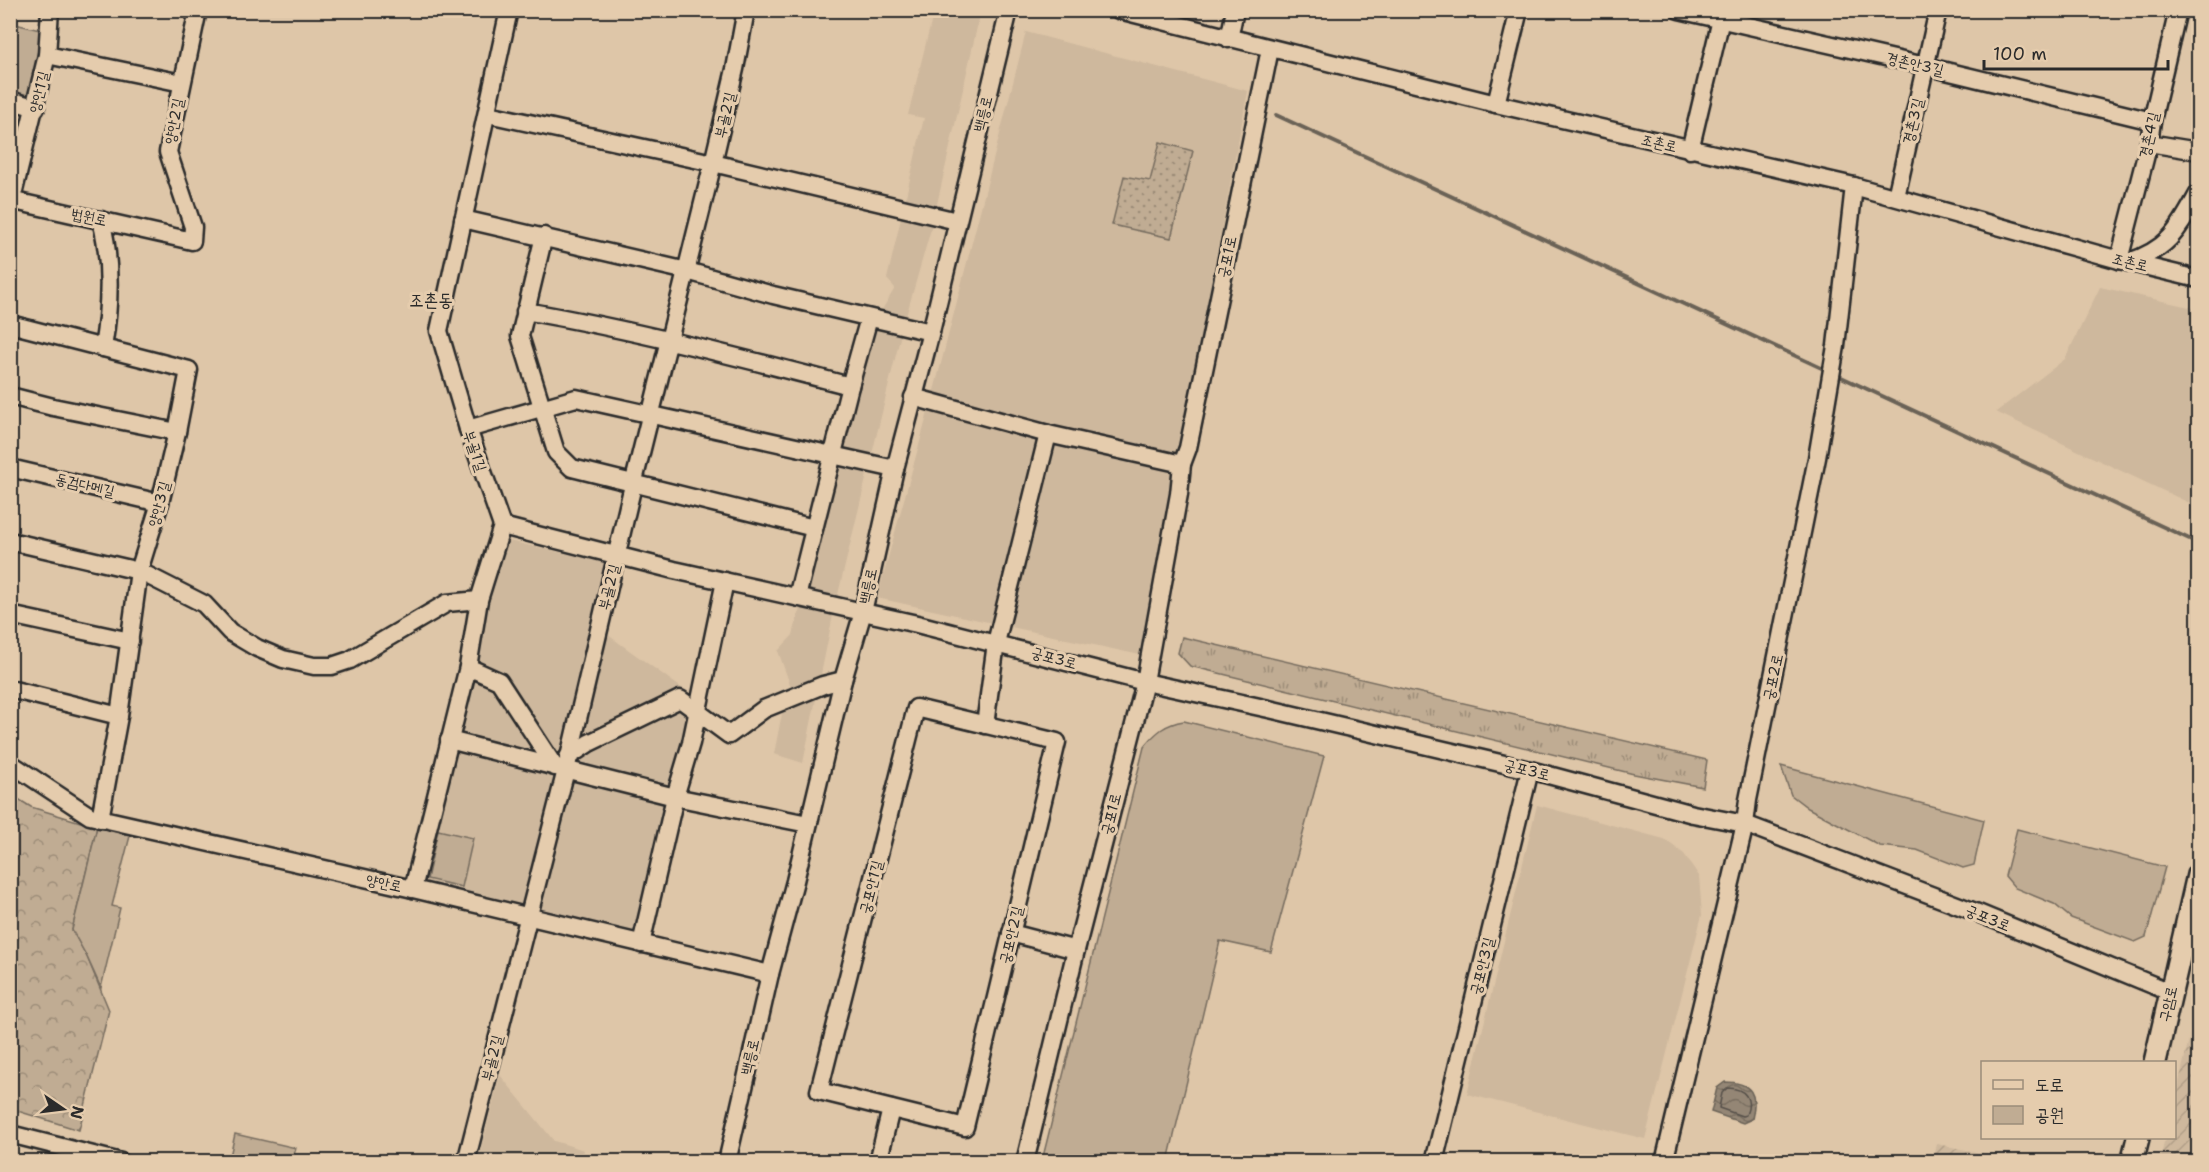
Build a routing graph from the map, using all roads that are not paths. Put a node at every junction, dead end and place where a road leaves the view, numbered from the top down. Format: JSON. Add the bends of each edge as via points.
{"nodes":[{"id":1,"x":50,"y":10,"type":"edge"},
{"id":2,"x":198,"y":10,"type":"edge"},
{"id":3,"x":509,"y":10,"type":"edge"},
{"id":4,"x":746,"y":10,"type":"edge"},
{"id":5,"x":1009,"y":10,"type":"edge"},
{"id":6,"x":1119,"y":10,"type":"edge"},
{"id":7,"x":1235,"y":10,"type":"edge"},
{"id":8,"x":1519,"y":10,"type":"edge"},
{"id":9,"x":1679,"y":10,"type":"edge"},
{"id":10,"x":1938,"y":10,"type":"edge"},
{"id":11,"x":2178,"y":10,"type":"edge"},
{"id":12,"x":1722,"y":15,"type":"edge"},
{"id":13,"x":1229,"y":39,"type":"junction"},
{"id":14,"x":1270,"y":49,"type":"junction"},
{"id":15,"x":47,"y":55,"type":"junction"},
{"id":16,"x":1925,"y":66,"type":"junction"},
{"id":17,"x":182,"y":83,"type":"junction"},
{"id":18,"x":10,"y":100,"type":"edge"},
{"id":19,"x":1496,"y":104,"type":"junction"},
{"id":20,"x":36,"y":108,"type":"junction"},
{"id":21,"x":488,"y":114,"type":"junction"},
{"id":22,"x":2152,"y":121,"type":"junction"},
{"id":23,"x":2149,"y":143,"type":"junction"},
{"id":24,"x":1690,"y":150,"type":"junction"},
{"id":25,"x":2199,"y":151,"type":"edge"},
{"id":26,"x":713,"y":163,"type":"junction"},
{"id":27,"x":1854,"y":186,"type":"junction"},
{"id":28,"x":2199,"y":194,"type":"edge"},
{"id":29,"x":1896,"y":197,"type":"junction"},
{"id":30,"x":11,"y":203,"type":"edge"},
{"id":31,"x":463,"y":219,"type":"junction"},
{"id":32,"x":101,"y":220,"type":"junction"},
{"id":33,"x":957,"y":221,"type":"junction"},
{"id":34,"x":167,"y":234,"type":"joint"},
{"id":35,"x":544,"y":236,"type":"junction"},
{"id":36,"x":2124,"y":261,"type":"junction"},
{"id":37,"x":687,"y":271,"type":"junction"},
{"id":38,"x":2199,"y":279,"type":"edge"},
{"id":39,"x":525,"y":311,"type":"junction"},
{"id":40,"x":869,"y":318,"type":"junction"},
{"id":41,"x":10,"y":324,"type":"edge"},
{"id":42,"x":931,"y":333,"type":"junction"},
{"id":43,"x":669,"y":340,"type":"junction"},
{"id":44,"x":104,"y":348,"type":"junction"},
{"id":45,"x":850,"y":386,"type":"junction"},
{"id":46,"x":10,"y":396,"type":"edge"},
{"id":47,"x":913,"y":396,"type":"junction"},
{"id":48,"x":541,"y":407,"type":"junction"},
{"id":49,"x":651,"y":415,"type":"junction"},
{"id":50,"x":468,"y":429,"type":"junction"},
{"id":51,"x":177,"y":432,"type":"junction"},
{"id":52,"x":1048,"y":434,"type":"junction"},
{"id":53,"x":832,"y":456,"type":"junction"},
{"id":54,"x":1182,"y":464,"type":"junction"},
{"id":55,"x":10,"y":468,"type":"edge"},
{"id":56,"x":894,"y":469,"type":"junction"},
{"id":57,"x":633,"y":485,"type":"junction"},
{"id":58,"x":160,"y":503,"type":"junction"},
{"id":59,"x":502,"y":526,"type":"junction"},
{"id":60,"x":814,"y":528,"type":"junction"},
{"id":61,"x":10,"y":541,"type":"edge"},
{"id":62,"x":617,"y":555,"type":"junction"},
{"id":63,"x":139,"y":571,"type":"junction"},
{"id":64,"x":725,"y":581,"type":"junction"},
{"id":65,"x":797,"y":597,"type":"junction"},
{"id":66,"x":480,"y":600,"type":"junction"},
{"id":67,"x":862,"y":612,"type":"junction"},
{"id":68,"x":10,"y":615,"type":"edge"},
{"id":69,"x":130,"y":641,"type":"junction"},
{"id":70,"x":996,"y":643,"type":"junction"},
{"id":71,"x":468,"y":667,"type":"junction"},
{"id":72,"x":843,"y":680,"type":"junction"},
{"id":73,"x":1145,"y":682,"type":"junction"},
{"id":74,"x":10,"y":689,"type":"edge"},
{"id":75,"x":697,"y":713,"type":"junction"},
{"id":76,"x":120,"y":716,"type":"junction"},
{"id":77,"x":985,"y":725,"type":"junction"},
{"id":78,"x":449,"y":740,"type":"junction"},
{"id":79,"x":10,"y":763,"type":"edge"},
{"id":80,"x":563,"y":765,"type":"junction"},
{"id":81,"x":1530,"y":770,"type":"junction"},
{"id":82,"x":675,"y":797,"type":"junction"},
{"id":83,"x":100,"y":819,"type":"junction"},
{"id":84,"x":808,"y":824,"type":"junction"},
{"id":85,"x":1745,"y":824,"type":"junction"},
{"id":86,"x":2199,"y":875,"type":"edge"},
{"id":87,"x":413,"y":889,"type":"junction"},
{"id":88,"x":527,"y":917,"type":"junction"},
{"id":89,"x":1011,"y":933,"type":"junction"},
{"id":90,"x":640,"y":944,"type":"junction"},
{"id":91,"x":1076,"y":950,"type":"junction"},
{"id":92,"x":770,"y":974,"type":"junction"},
{"id":93,"x":2170,"y":992,"type":"junction"},
{"id":94,"x":2155,"y":1061,"type":"edge"},
{"id":95,"x":891,"y":1109,"type":"junction"},
{"id":96,"x":10,"y":1134,"type":"edge"},
{"id":97,"x":2138,"y":1139,"type":"edge"},
{"id":98,"x":121,"y":1161,"type":"edge"},
{"id":99,"x":466,"y":1161,"type":"edge"},
{"id":100,"x":727,"y":1161,"type":"edge"},
{"id":101,"x":878,"y":1161,"type":"edge"},
{"id":102,"x":1025,"y":1161,"type":"edge"},
{"id":103,"x":1434,"y":1161,"type":"edge"},
{"id":104,"x":1664,"y":1161,"type":"edge"},
{"id":105,"x":2132,"y":1161,"type":"edge"}],
"edges":[{"from":1,"to":15,"type":"street","name":"양안1길"},
{"from":2,"to":17,"type":"street","name":"양안2길"},
{"from":3,"to":21,"type":"street","name":"부골1길"},
{"from":4,"to":26,"type":"street","name":"부골2길"},
{"from":5,"to":33,"type":"street","name":"백릉로"},
{"from":6,"to":13,"type":"street","name":"조촌로"},
{"from":7,"to":13,"type":"street"},
{"from":8,"to":19,"type":"street"},
{"from":9,"to":12,"type":"street","name":"경촌안3길"},
{"from":10,"to":16,"type":"street","name":"경촌3길"},
{"from":11,"to":22,"type":"street","name":"경촌4길"},
{"from":12,"to":16,"type":"street","name":"경촌안3길"},
{"from":12,"to":24,"type":"street"},
{"from":13,"to":14,"type":"street","name":"조촌로"},
{"from":14,"to":19,"type":"street","name":"조촌로"},
{"from":14,"to":54,"type":"street","name":"궁포1로"},
{"from":15,"to":17,"type":"street"},
{"from":15,"to":20,"type":"street","name":"양안1길"},
{"from":16,"to":22,"type":"street","name":"경촌안3길"},
{"from":16,"to":29,"type":"street","name":"경촌3길"},
{"from":17,"to":34,"type":"street","name":"양안2길","via":[[168,152],[193,227],[192,241]]},
{"from":18,"to":20,"type":"street"},
{"from":19,"to":24,"type":"street","name":"조촌로"},
{"from":20,"to":30,"type":"street","name":"양안1길"},
{"from":21,"to":26,"type":"street"},
{"from":21,"to":31,"type":"street","name":"부골1길"},
{"from":22,"to":23,"type":"street","name":"경촌4길"},
{"from":23,"to":25,"type":"street"},
{"from":23,"to":36,"type":"street","name":"경촌4길"},
{"from":24,"to":27,"type":"street","name":"조촌로"},
{"from":26,"to":33,"type":"street"},
{"from":26,"to":37,"type":"street","name":"부골2길"},
{"from":27,"to":29,"type":"street","name":"조촌로"},
{"from":27,"to":85,"type":"street","name":"궁포2로","via":[[1836,346],[1817,458]]},
{"from":28,"to":36,"type":"street","via":[[2180,227],[2166,242],[2150,255]]},
{"from":29,"to":36,"type":"street","name":"조촌로"},
{"from":30,"to":32,"type":"street","name":"법원로"},
{"from":31,"to":35,"type":"street"},
{"from":31,"to":50,"type":"street","name":"부골1길","via":[[439,331]]},
{"from":32,"to":34,"type":"street","name":"법원로"},
{"from":32,"to":44,"type":"street","via":[[109,279]]},
{"from":33,"to":42,"type":"street","name":"백릉로"},
{"from":35,"to":37,"type":"street"},
{"from":35,"to":39,"type":"street"},
{"from":36,"to":38,"type":"street","name":"조촌로"},
{"from":37,"to":40,"type":"street"},
{"from":37,"to":43,"type":"street","name":"부골2길"},
{"from":39,"to":43,"type":"street"},
{"from":39,"to":48,"type":"street","via":[[520,336]]},
{"from":40,"to":42,"type":"street"},
{"from":40,"to":45,"type":"street"},
{"from":41,"to":44,"type":"street","name":"양안3길"},
{"from":42,"to":47,"type":"street","name":"백릉로"},
{"from":43,"to":45,"type":"street"},
{"from":43,"to":49,"type":"street","name":"부골2길"},
{"from":44,"to":51,"type":"street","name":"양안3길","via":[[189,370]]},
{"from":45,"to":53,"type":"street"},
{"from":46,"to":51,"type":"street"},
{"from":47,"to":52,"type":"street"},
{"from":47,"to":56,"type":"street","name":"백릉로"},
{"from":48,"to":49,"type":"street","via":[[576,399]]},
{"from":48,"to":50,"type":"street"},
{"from":48,"to":57,"type":"street","via":[[556,452],[572,468]]},
{"from":49,"to":53,"type":"street"},
{"from":49,"to":57,"type":"street","name":"부골2길"},
{"from":50,"to":59,"type":"street","name":"부골1길"},
{"from":51,"to":58,"type":"street","name":"양안3길"},
{"from":52,"to":54,"type":"street"},
{"from":52,"to":70,"type":"street"},
{"from":53,"to":56,"type":"street"},
{"from":53,"to":60,"type":"street"},
{"from":54,"to":73,"type":"street","name":"궁포1로"},
{"from":55,"to":58,"type":"street","name":"동검다메길"},
{"from":56,"to":67,"type":"street","name":"백릉로"},
{"from":57,"to":60,"type":"street"},
{"from":57,"to":62,"type":"street","name":"부골2길"},
{"from":58,"to":63,"type":"street","name":"양안3길"},
{"from":59,"to":62,"type":"street","name":"궁포3로"},
{"from":59,"to":66,"type":"street"},
{"from":60,"to":65,"type":"street"},
{"from":61,"to":63,"type":"street"},
{"from":62,"to":64,"type":"street","name":"궁포3로"},
{"from":62,"to":80,"type":"street","name":"부골2길"},
{"from":63,"to":66,"type":"street","via":[[204,604],[230,632],[257,648],[314,666],[350,660],[447,603]]},
{"from":63,"to":69,"type":"street","name":"양안3길"},
{"from":64,"to":65,"type":"street","name":"궁포3로"},
{"from":64,"to":75,"type":"street"},
{"from":65,"to":67,"type":"street","name":"궁포3로"},
{"from":66,"to":71,"type":"street"},
{"from":67,"to":70,"type":"street","name":"궁포3로"},
{"from":67,"to":72,"type":"street","name":"백릉로"},
{"from":68,"to":69,"type":"street"},
{"from":69,"to":76,"type":"street","name":"양안3길"},
{"from":70,"to":73,"type":"street","name":"궁포3로"},
{"from":70,"to":77,"type":"street"},
{"from":71,"to":78,"type":"street"},
{"from":71,"to":80,"type":"street","via":[[499,681]]},
{"from":72,"to":75,"type":"street","via":[[764,709],[729,735]]},
{"from":72,"to":84,"type":"street","name":"백릉로"},
{"from":73,"to":81,"type":"street","name":"궁포3로"},
{"from":73,"to":91,"type":"street","name":"궁포1로"},
{"from":74,"to":76,"type":"street"},
{"from":75,"to":80,"type":"street","via":[[680,699],[589,743]]},
{"from":75,"to":82,"type":"street"},
{"from":76,"to":83,"type":"street","name":"양안3길"},
{"from":77,"to":89,"type":"street","name":"궁포안2길","via":[[1057,742]]},
{"from":77,"to":95,"type":"street","name":"궁포안1길","via":[[916,708],[819,1091]]},
{"from":78,"to":80,"type":"street"},
{"from":78,"to":87,"type":"street"},
{"from":79,"to":83,"type":"street","name":"양안로"},
{"from":80,"to":82,"type":"street"},
{"from":80,"to":88,"type":"street","name":"부골2길"},
{"from":81,"to":85,"type":"street","name":"궁포3로"},
{"from":81,"to":103,"type":"street","name":"궁포안3길"},
{"from":82,"to":84,"type":"street"},
{"from":82,"to":90,"type":"street"},
{"from":83,"to":87,"type":"street","name":"양안로"},
{"from":84,"to":92,"type":"street","name":"백릉로"},
{"from":85,"to":93,"type":"street","name":"궁포3로"},
{"from":85,"to":104,"type":"street","name":"궁포2로"},
{"from":86,"to":93,"type":"main road","name":"구암로"},
{"from":87,"to":88,"type":"street","name":"양안로"},
{"from":88,"to":90,"type":"street","name":"양안로"},
{"from":88,"to":99,"type":"street","name":"부골2길"},
{"from":89,"to":91,"type":"street"},
{"from":89,"to":95,"type":"street","name":"궁포안2길","via":[[965,1126]]},
{"from":90,"to":92,"type":"street","name":"양안로"},
{"from":91,"to":102,"type":"street","name":"궁포1로"},
{"from":92,"to":100,"type":"street","name":"백릉로"},
{"from":93,"to":94,"type":"main road","name":"구암로"},
{"from":95,"to":101,"type":"street"},
{"from":96,"to":98,"type":"street"},
{"from":97,"to":105,"type":"main road"}]}
